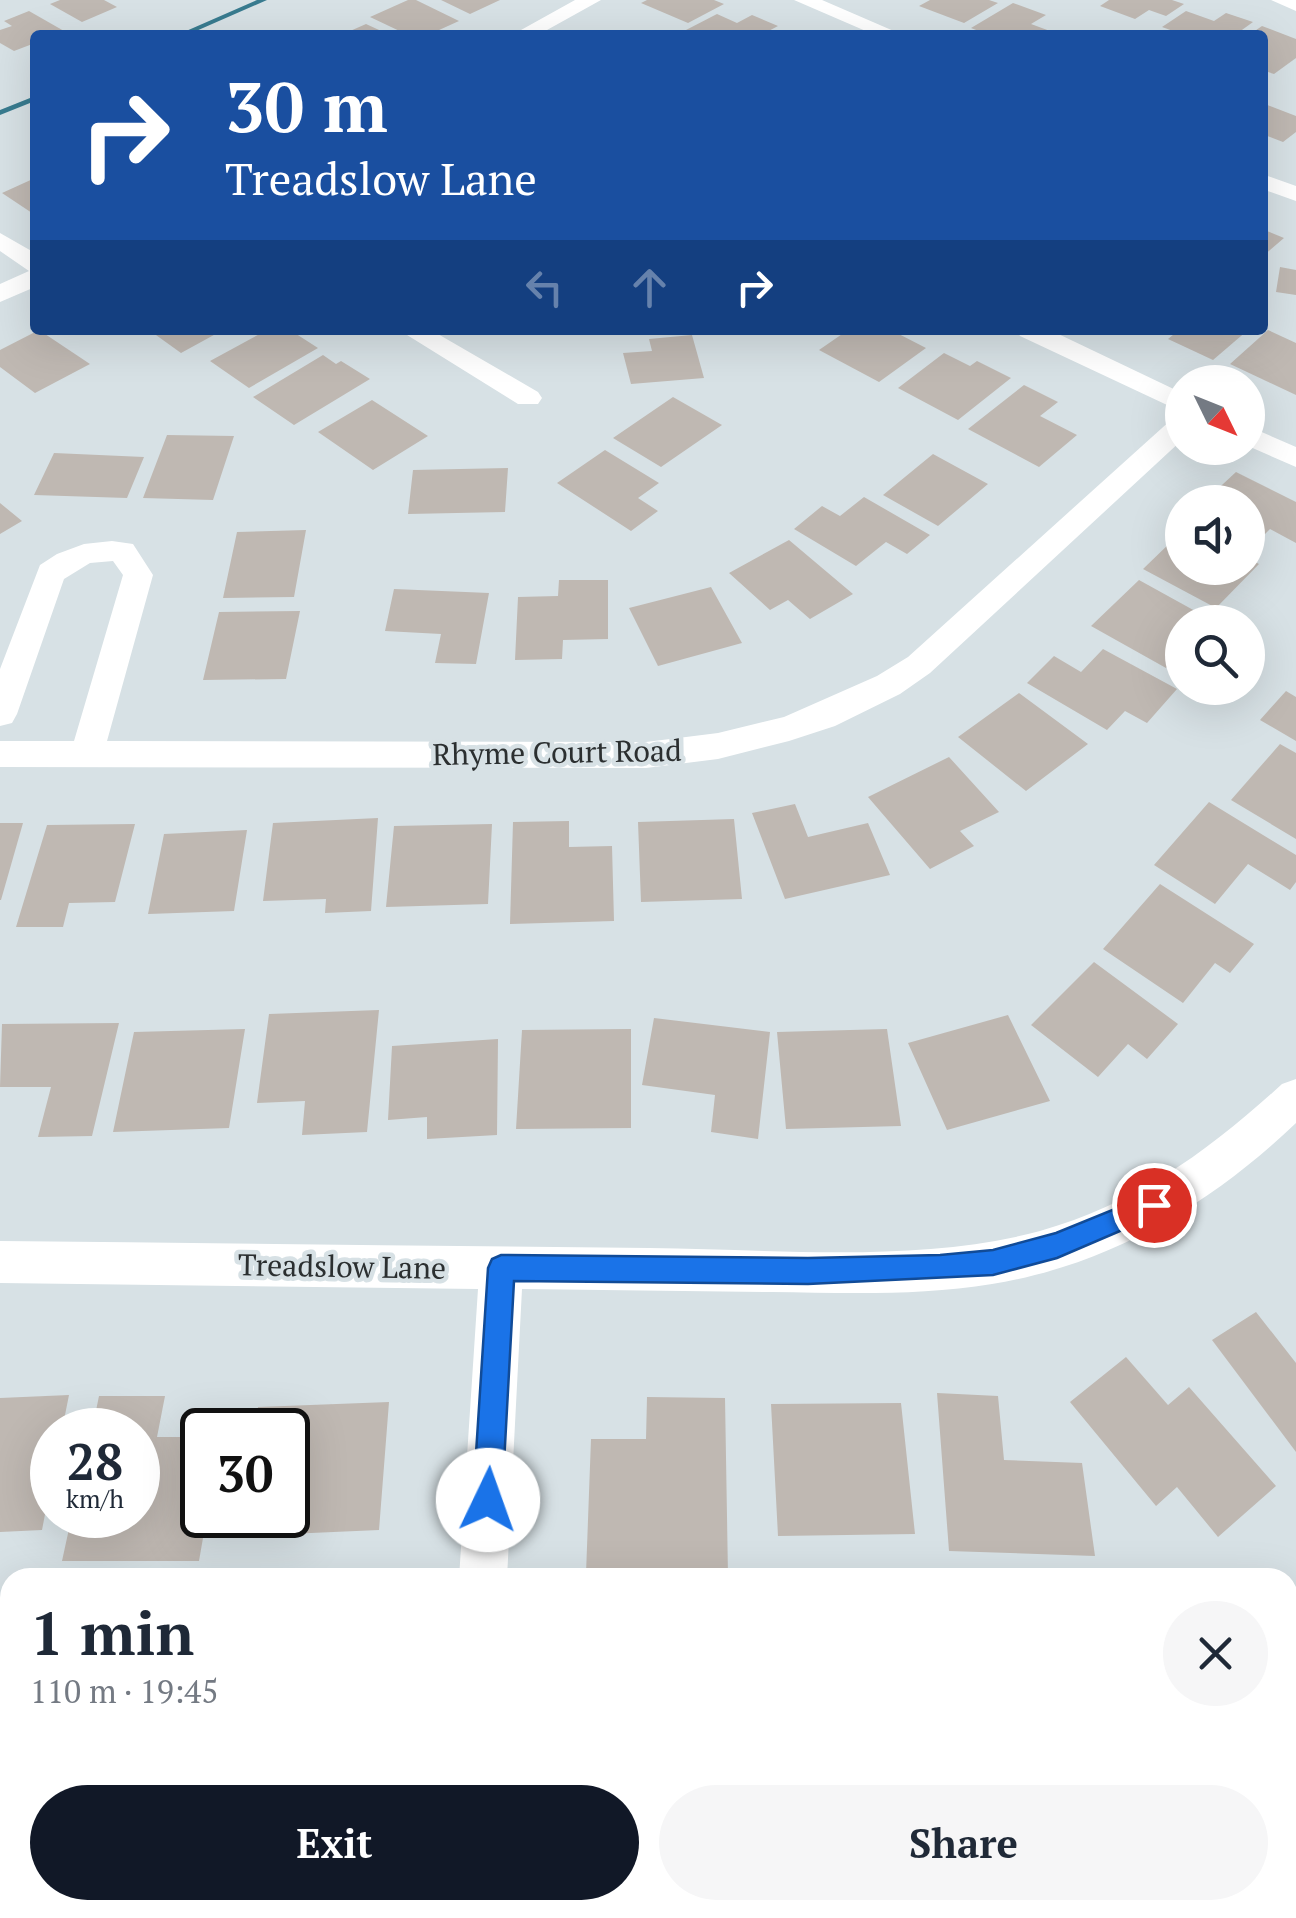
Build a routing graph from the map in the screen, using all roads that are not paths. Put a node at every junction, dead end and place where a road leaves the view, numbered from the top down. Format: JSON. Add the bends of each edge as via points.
{"nodes":[{"id":1,"x":591,"y":0,"type":"edge"},
{"id":2,"x":804,"y":0,"type":"edge"},
{"id":3,"x":1281,"y":0,"type":"edge"},
{"id":4,"x":1296,"y":5,"type":"edge"},
{"id":5,"x":532,"y":30,"type":"edge"},
{"id":6,"x":879,"y":30,"type":"edge"},
{"id":7,"x":1268,"y":182,"type":"edge"},
{"id":8,"x":1296,"y":194,"type":"edge"},
{"id":9,"x":0,"y":240,"type":"edge"},
{"id":10,"x":30,"y":261,"type":"edge"},
{"id":11,"x":30,"y":279,"type":"edge"},
{"id":12,"x":0,"y":294,"type":"edge"},
{"id":13,"x":421,"y":335,"type":"edge"},
{"id":14,"x":1040,"y":335,"type":"edge"},
{"id":15,"x":1165,"y":396,"type":"edge"},
{"id":16,"x":528,"y":398,"type":"dead end"},
{"id":17,"x":1165,"y":440,"type":"edge"},
{"id":18,"x":1265,"y":443,"type":"edge"},
{"id":19,"x":1296,"y":458,"type":"edge"},
{"id":20,"x":0,"y":714,"type":"edge"},
{"id":21,"x":0,"y":754,"type":"edge"},
{"id":22,"x":87,"y":754,"type":"junction"},
{"id":23,"x":1296,"y":1097,"type":"edge"},
{"id":24,"x":0,"y":1262,"type":"edge"},
{"id":25,"x":501,"y":1268,"type":"junction"},
{"id":26,"x":484,"y":1568,"type":"edge"}],
"edges":[{"from":1,"to":5,"type":"street"},
{"from":2,"to":6,"type":"street"},
{"from":3,"to":4,"type":"street"},
{"from":7,"to":8,"type":"street"},
{"from":9,"to":10,"type":"street"},
{"from":11,"to":12,"type":"street"},
{"from":13,"to":16,"type":"street"},
{"from":14,"to":15,"type":"street"},
{"from":17,"to":22,"type":"street","name":"Rhyme Court Road","via":[[918,665],[819,719],[731,744],[646,755]]},
{"from":18,"to":19,"type":"street"},
{"from":20,"to":22,"type":"street","via":[[51,573],[70,558],[122,551],[138,575]]},
{"from":21,"to":22,"type":"street","name":"Rhyme Court Road"},
{"from":23,"to":25,"type":"street","name":"Treadslow Lane","via":[[1188,1188],[1057,1246],[993,1262],[843,1271]]},
{"from":24,"to":25,"type":"street","name":"Treadslow Lane"},
{"from":25,"to":26,"type":"street"}]}
